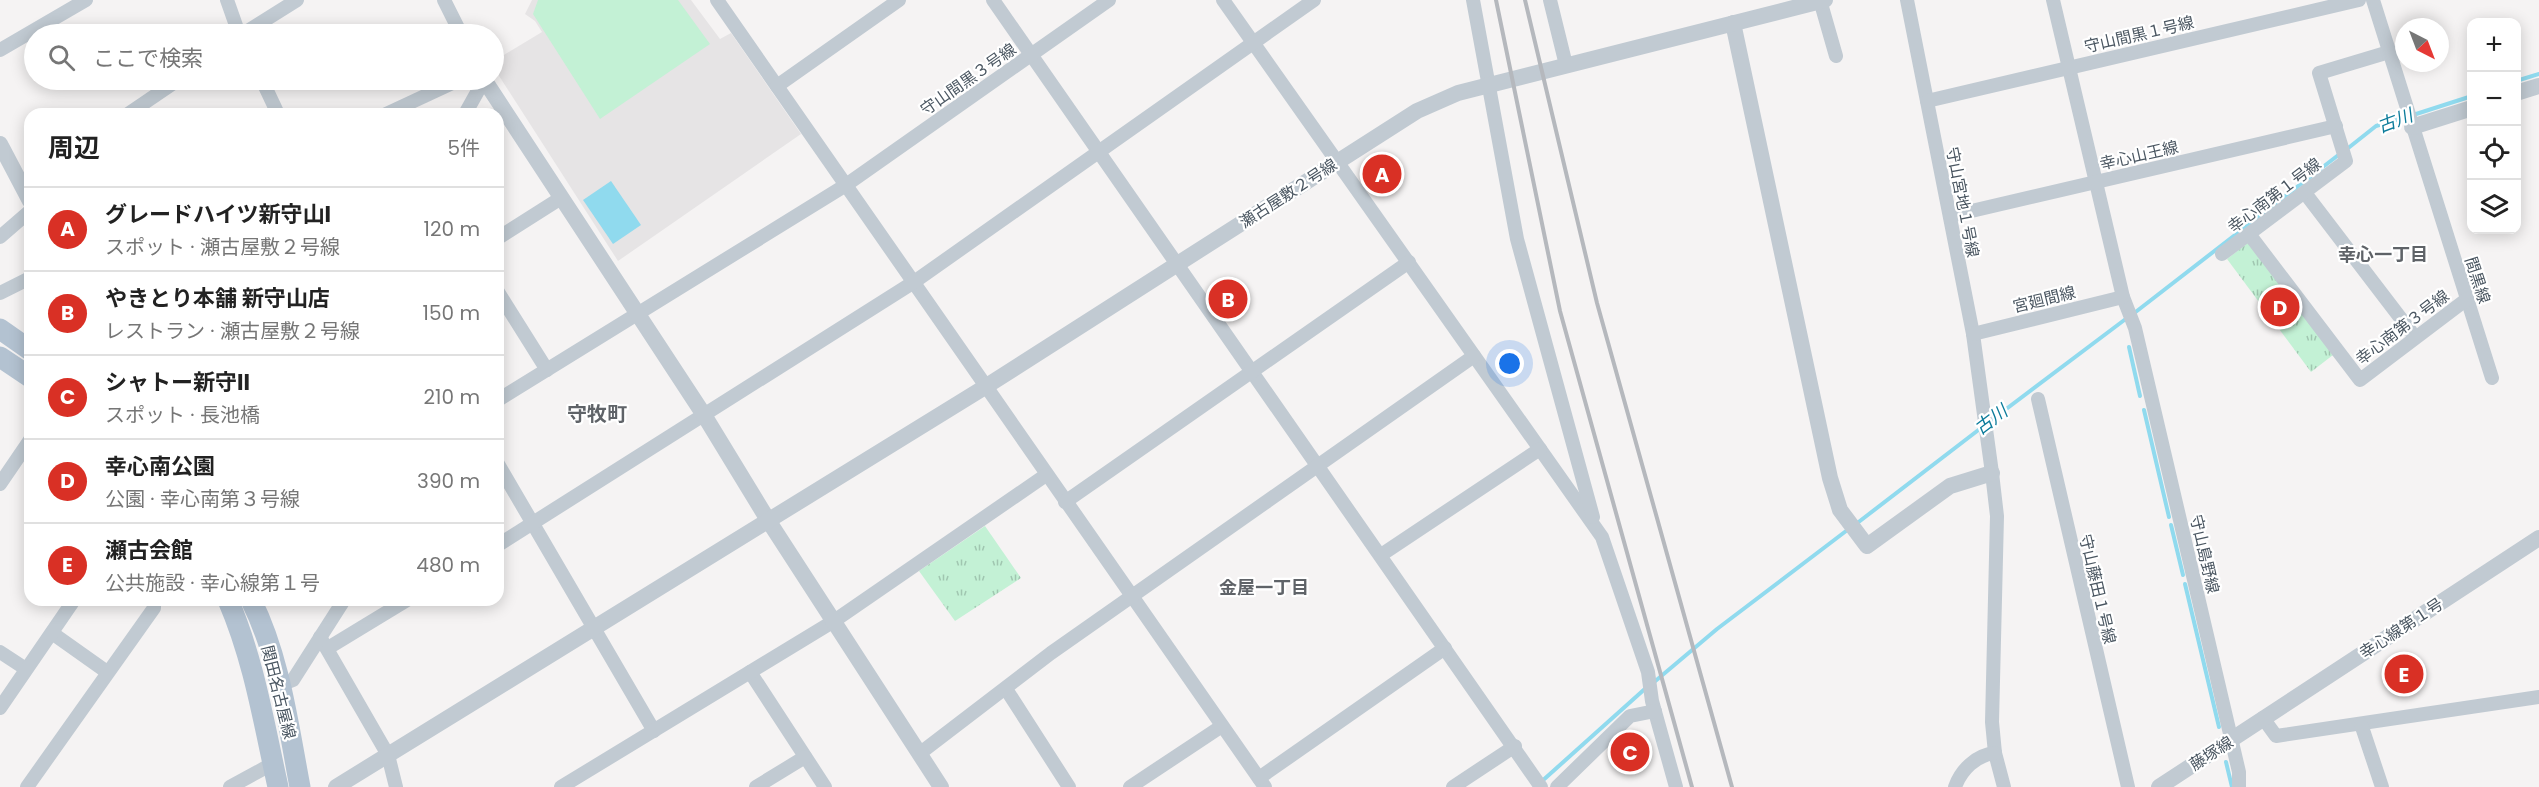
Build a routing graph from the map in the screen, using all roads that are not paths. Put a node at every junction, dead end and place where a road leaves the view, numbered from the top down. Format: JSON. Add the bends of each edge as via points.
{"nodes":[{"id":1,"x":86,"y":0,"type":"edge"},
{"id":2,"x":227,"y":0,"type":"edge"},
{"id":3,"x":297,"y":0,"type":"edge"},
{"id":4,"x":444,"y":0,"type":"edge"},
{"id":5,"x":717,"y":0,"type":"edge"},
{"id":6,"x":899,"y":0,"type":"edge"},
{"id":7,"x":993,"y":0,"type":"edge"},
{"id":8,"x":1108,"y":0,"type":"edge"},
{"id":9,"x":1223,"y":0,"type":"edge"},
{"id":10,"x":1314,"y":0,"type":"edge"},
{"id":11,"x":1473,"y":0,"type":"edge"},
{"id":12,"x":1551,"y":0,"type":"edge"},
{"id":13,"x":1822,"y":0,"type":"edge"},
{"id":14,"x":1907,"y":0,"type":"edge"},
{"id":15,"x":2053,"y":0,"type":"edge"},
{"id":16,"x":2359,"y":0,"type":"edge"},
{"id":17,"x":2373,"y":0,"type":"edge"},
{"id":18,"x":1733,"y":23,"type":"junction"},
{"id":19,"x":45,"y":24,"type":"edge"},
{"id":20,"x":237,"y":24,"type":"edge"},
{"id":21,"x":257,"y":24,"type":"edge"},
{"id":22,"x":456,"y":24,"type":"edge"},
{"id":23,"x":24,"y":36,"type":"edge"},
{"id":24,"x":1252,"y":42,"type":"junction"},
{"id":25,"x":0,"y":50,"type":"edge"},
{"id":26,"x":2389,"y":52,"type":"junction"},
{"id":27,"x":1030,"y":55,"type":"junction"},
{"id":28,"x":1836,"y":56,"type":"dead end"},
{"id":29,"x":1566,"y":65,"type":"junction"},
{"id":30,"x":2069,"y":68,"type":"junction"},
{"id":31,"x":777,"y":86,"type":"junction"},
{"id":32,"x":1487,"y":86,"type":"junction"},
{"id":33,"x":2539,"y":86,"type":"edge"},
{"id":34,"x":163,"y":90,"type":"edge"},
{"id":35,"x":267,"y":90,"type":"edge"},
{"id":36,"x":438,"y":90,"type":"edge"},
{"id":37,"x":478,"y":90,"type":"edge"},
{"id":38,"x":491,"y":90,"type":"edge"},
{"id":39,"x":2521,"y":92,"type":"edge"},
{"id":40,"x":1927,"y":101,"type":"junction"},
{"id":41,"x":137,"y":108,"type":"edge"},
{"id":42,"x":275,"y":108,"type":"edge"},
{"id":43,"x":399,"y":108,"type":"edge"},
{"id":44,"x":468,"y":108,"type":"edge"},
{"id":45,"x":502,"y":108,"type":"edge"},
{"id":46,"x":2467,"y":109,"type":"edge"},
{"id":47,"x":504,"y":111,"type":"edge"},
{"id":48,"x":2412,"y":125,"type":"junction"},
{"id":49,"x":2336,"y":126,"type":"junction"},
{"id":50,"x":0,"y":144,"type":"edge"},
{"id":51,"x":1097,"y":152,"type":"junction"},
{"id":52,"x":1337,"y":161,"type":"junction"},
{"id":53,"x":2096,"y":182,"type":"junction"},
{"id":54,"x":24,"y":184,"type":"edge"},
{"id":55,"x":846,"y":185,"type":"junction"},
{"id":56,"x":2305,"y":193,"type":"junction"},
{"id":57,"x":561,"y":198,"type":"junction"},
{"id":58,"x":24,"y":216,"type":"edge"},
{"id":59,"x":1950,"y":216,"type":"junction"},
{"id":60,"x":504,"y":234,"type":"edge"},
{"id":61,"x":2249,"y":234,"type":"junction"},
{"id":62,"x":0,"y":237,"type":"edge"},
{"id":63,"x":2222,"y":255,"type":"dead end"},
{"id":64,"x":1408,"y":262,"type":"junction"},
{"id":65,"x":1176,"y":264,"type":"junction"},
{"id":66,"x":24,"y":281,"type":"edge"},
{"id":67,"x":914,"y":282,"type":"junction"},
{"id":68,"x":0,"y":293,"type":"edge"},
{"id":69,"x":2467,"y":300,"type":"junction"},
{"id":70,"x":504,"y":302,"type":"edge"},
{"id":71,"x":2125,"y":302,"type":"junction"},
{"id":72,"x":638,"y":314,"type":"junction"},
{"id":73,"x":0,"y":329,"type":"edge"},
{"id":74,"x":1973,"y":334,"type":"junction"},
{"id":75,"x":2415,"y":337,"type":"junction"},
{"id":76,"x":24,"y":346,"type":"edge"},
{"id":77,"x":1474,"y":356,"type":"junction"},
{"id":78,"x":0,"y":357,"type":"edge"},
{"id":79,"x":547,"y":370,"type":"junction"},
{"id":80,"x":1252,"y":372,"type":"junction"},
{"id":81,"x":24,"y":373,"type":"edge"},
{"id":82,"x":2492,"y":378,"type":"dead end"},
{"id":83,"x":984,"y":387,"type":"junction"},
{"id":84,"x":504,"y":396,"type":"edge"},
{"id":85,"x":2038,"y":399,"type":"dead end"},
{"id":86,"x":704,"y":415,"type":"junction"},
{"id":87,"x":24,"y":449,"type":"edge"},
{"id":88,"x":1540,"y":449,"type":"junction"},
{"id":89,"x":1318,"y":466,"type":"junction"},
{"id":90,"x":1992,"y":473,"type":"junction"},
{"id":91,"x":504,"y":474,"type":"edge"},
{"id":92,"x":1046,"y":475,"type":"junction"},
{"id":93,"x":0,"y":484,"type":"edge"},
{"id":94,"x":1065,"y":502,"type":"junction"},
{"id":95,"x":768,"y":520,"type":"junction"},
{"id":96,"x":533,"y":524,"type":"junction"},
{"id":97,"x":1596,"y":528,"type":"junction"},
{"id":98,"x":2539,"y":538,"type":"edge"},
{"id":99,"x":504,"y":541,"type":"edge"},
{"id":100,"x":1381,"y":555,"type":"junction"},
{"id":101,"x":1132,"y":597,"type":"junction"},
{"id":102,"x":70,"y":606,"type":"edge"},
{"id":103,"x":154,"y":606,"type":"edge"},
{"id":104,"x":231,"y":606,"type":"edge"},
{"id":105,"x":254,"y":606,"type":"edge"},
{"id":106,"x":341,"y":606,"type":"edge"},
{"id":107,"x":395,"y":606,"type":"edge"},
{"id":108,"x":834,"y":621,"type":"junction"},
{"id":109,"x":594,"y":627,"type":"junction"},
{"id":110,"x":52,"y":633,"type":"junction"},
{"id":111,"x":324,"y":643,"type":"junction"},
{"id":112,"x":1445,"y":648,"type":"junction"},
{"id":113,"x":0,"y":652,"type":"edge"},
{"id":114,"x":26,"y":669,"type":"junction"},
{"id":115,"x":107,"y":672,"type":"junction"},
{"id":116,"x":750,"y":672,"type":"junction"},
{"id":117,"x":280,"y":685,"type":"junction"},
{"id":118,"x":1006,"y":689,"type":"junction"},
{"id":119,"x":2539,"y":697,"type":"edge"},
{"id":120,"x":1653,"y":706,"type":"junction"},
{"id":121,"x":0,"y":708,"type":"edge"},
{"id":122,"x":2263,"y":718,"type":"junction"},
{"id":123,"x":2361,"y":724,"type":"junction"},
{"id":124,"x":1222,"y":726,"type":"junction"},
{"id":125,"x":654,"y":730,"type":"junction"},
{"id":126,"x":2232,"y":739,"type":"junction"},
{"id":127,"x":1515,"y":746,"type":"junction"},
{"id":128,"x":1995,"y":753,"type":"junction"},
{"id":129,"x":919,"y":754,"type":"junction"},
{"id":130,"x":388,"y":755,"type":"junction"},
{"id":131,"x":805,"y":757,"type":"junction"},
{"id":132,"x":272,"y":764,"type":"junction"},
{"id":133,"x":1538,"y":782,"type":"edge"},
{"id":134,"x":578,"y":783,"type":"edge"},
{"id":135,"x":1262,"y":783,"type":"edge"},
{"id":136,"x":27,"y":787,"type":"edge"},
{"id":137,"x":230,"y":787,"type":"edge"},
{"id":138,"x":278,"y":787,"type":"edge"},
{"id":139,"x":300,"y":787,"type":"edge"},
{"id":140,"x":336,"y":787,"type":"edge"},
{"id":141,"x":396,"y":787,"type":"edge"},
{"id":142,"x":561,"y":787,"type":"edge"},
{"id":143,"x":756,"y":787,"type":"edge"},
{"id":144,"x":825,"y":787,"type":"edge"},
{"id":145,"x":941,"y":787,"type":"edge"},
{"id":146,"x":1069,"y":787,"type":"edge"},
{"id":147,"x":1130,"y":787,"type":"edge"},
{"id":148,"x":1453,"y":787,"type":"edge"},
{"id":149,"x":1557,"y":787,"type":"edge"},
{"id":150,"x":1676,"y":787,"type":"edge"},
{"id":151,"x":1955,"y":787,"type":"edge"},
{"id":152,"x":2004,"y":787,"type":"edge"},
{"id":153,"x":2128,"y":787,"type":"edge"},
{"id":154,"x":2159,"y":787,"type":"edge"},
{"id":155,"x":2240,"y":787,"type":"edge"},
{"id":156,"x":2382,"y":787,"type":"edge"}],
"edges":[{"from":1,"to":19,"type":"street"},
{"from":2,"to":20,"type":"street"},
{"from":3,"to":21,"type":"street"},
{"from":4,"to":22,"type":"street"},
{"from":5,"to":31,"type":"street"},
{"from":6,"to":31,"type":"street"},
{"from":7,"to":27,"type":"street"},
{"from":8,"to":27,"type":"street","name":"守山間黒３号線"},
{"from":9,"to":24,"type":"street"},
{"from":10,"to":24,"type":"street"},
{"from":11,"to":32,"type":"street"},
{"from":12,"to":29,"type":"street"},
{"from":13,"to":18,"type":"street","name":"瀬古屋敷２号線"},
{"from":13,"to":28,"type":"street"},
{"from":14,"to":40,"type":"street","name":"守山宮地１号線"},
{"from":15,"to":30,"type":"street"},
{"from":16,"to":30,"type":"street","name":"守山間黒１号線"},
{"from":17,"to":26,"type":"street"},
{"from":18,"to":29,"type":"street","name":"瀬古屋敷２号線"},
{"from":18,"to":90,"type":"street","via":[[1840,510],[1867,546],[1950,486]]},
{"from":23,"to":25,"type":"street"},
{"from":24,"to":51,"type":"street"},
{"from":24,"to":52,"type":"street"},
{"from":26,"to":48,"type":"street","name":"間黒線"},
{"from":26,"to":49,"type":"street","via":[[2319,73]]},
{"from":27,"to":51,"type":"street"},
{"from":27,"to":55,"type":"street","name":"守山間黒３号線"},
{"from":29,"to":32,"type":"street","name":"瀬古屋敷２号線"},
{"from":30,"to":40,"type":"street","name":"守山間黒１号線"},
{"from":30,"to":53,"type":"street"},
{"from":31,"to":55,"type":"street"},
{"from":32,"to":52,"type":"street","name":"瀬古屋敷２号線","via":[[1458,93],[1417,111]]},
{"from":32,"to":97,"type":"street","via":[[1517,239]]},
{"from":33,"to":39,"type":"street"},
{"from":34,"to":41,"type":"street"},
{"from":35,"to":42,"type":"street"},
{"from":36,"to":43,"type":"street"},
{"from":37,"to":44,"type":"street"},
{"from":38,"to":45,"type":"street"},
{"from":40,"to":59,"type":"street","name":"守山宮地１号線"},
{"from":46,"to":48,"type":"street"},
{"from":47,"to":57,"type":"street"},
{"from":48,"to":69,"type":"street","name":"間黒線"},
{"from":49,"to":53,"type":"street","name":"幸心山王線"},
{"from":49,"to":56,"type":"street","name":"幸心南第１号線","via":[[2346,162]]},
{"from":50,"to":54,"type":"street"},
{"from":51,"to":65,"type":"street"},
{"from":51,"to":67,"type":"street"},
{"from":52,"to":64,"type":"street"},
{"from":52,"to":65,"type":"street","name":"瀬古屋敷２号線"},
{"from":53,"to":59,"type":"street","name":"幸心山王線"},
{"from":53,"to":71,"type":"street"},
{"from":55,"to":67,"type":"street"},
{"from":55,"to":72,"type":"street","name":"守山間黒３号線"},
{"from":56,"to":61,"type":"street","name":"幸心南第１号線"},
{"from":56,"to":75,"type":"street"},
{"from":57,"to":60,"type":"street"},
{"from":57,"to":72,"type":"street"},
{"from":58,"to":62,"type":"street"},
{"from":59,"to":74,"type":"street","name":"守山宮地１号線"},
{"from":61,"to":63,"type":"street","name":"幸心南第１号線"},
{"from":61,"to":75,"type":"street","name":"幸心南第３号線","via":[[2360,380]]},
{"from":64,"to":77,"type":"street"},
{"from":64,"to":80,"type":"street"},
{"from":65,"to":80,"type":"street"},
{"from":65,"to":83,"type":"street","name":"瀬古屋敷２号線"},
{"from":66,"to":68,"type":"street"},
{"from":67,"to":83,"type":"street"},
{"from":67,"to":86,"type":"street"},
{"from":69,"to":75,"type":"street","name":"幸心南第３号線"},
{"from":69,"to":82,"type":"street","name":"間黒線"},
{"from":70,"to":79,"type":"street"},
{"from":71,"to":74,"type":"street","name":"宮廻間線"},
{"from":71,"to":126,"type":"street","name":"守山島野線","via":[[2136,327]]},
{"from":72,"to":79,"type":"street","name":"守山間黒３号線"},
{"from":72,"to":86,"type":"street"},
{"from":73,"to":76,"type":"main road"},
{"from":74,"to":90,"type":"street","name":"守山宮地１号線"},
{"from":77,"to":88,"type":"street"},
{"from":77,"to":89,"type":"street"},
{"from":78,"to":81,"type":"main road"},
{"from":79,"to":84,"type":"street","name":"守山間黒３号線"},
{"from":80,"to":89,"type":"street"},
{"from":80,"to":94,"type":"street"},
{"from":83,"to":92,"type":"street"},
{"from":83,"to":95,"type":"street","name":"瀬古屋敷２号線"},
{"from":85,"to":153,"type":"street","name":"守山藤田１号線"},
{"from":86,"to":95,"type":"street"},
{"from":86,"to":96,"type":"street"},
{"from":87,"to":93,"type":"street"},
{"from":88,"to":97,"type":"street"},
{"from":88,"to":100,"type":"street"},
{"from":89,"to":100,"type":"street"},
{"from":89,"to":101,"type":"street"},
{"from":90,"to":128,"type":"street","via":[[1997,516],[1992,722]]},
{"from":91,"to":96,"type":"street"},
{"from":92,"to":94,"type":"street"},
{"from":92,"to":108,"type":"street"},
{"from":94,"to":101,"type":"street"},
{"from":95,"to":108,"type":"street"},
{"from":95,"to":109,"type":"street","name":"瀬古屋敷２号線"},
{"from":96,"to":99,"type":"street"},
{"from":96,"to":109,"type":"street"},
{"from":97,"to":120,"type":"street","via":[[1647,670]]},
{"from":98,"to":122,"type":"street","name":"幸心線第１号"},
{"from":100,"to":112,"type":"street"},
{"from":101,"to":118,"type":"street"},
{"from":101,"to":124,"type":"street"},
{"from":102,"to":110,"type":"street"},
{"from":103,"to":115,"type":"street"},
{"from":104,"to":132,"type":"main road","name":"関田名古屋線","via":[[257,684]]},
{"from":105,"to":117,"type":"main road","name":"関田名古屋線"},
{"from":106,"to":111,"type":"street"},
{"from":107,"to":111,"type":"street"},
{"from":108,"to":116,"type":"street"},
{"from":108,"to":129,"type":"street"},
{"from":109,"to":125,"type":"street"},
{"from":109,"to":130,"type":"street","name":"瀬古屋敷２号線"},
{"from":110,"to":114,"type":"street"},
{"from":110,"to":115,"type":"street"},
{"from":111,"to":117,"type":"street","via":[[292,680]]},
{"from":111,"to":130,"type":"street"},
{"from":112,"to":127,"type":"street"},
{"from":112,"to":135,"type":"street"},
{"from":113,"to":114,"type":"street"},
{"from":114,"to":121,"type":"street"},
{"from":115,"to":136,"type":"street"},
{"from":116,"to":125,"type":"street"},
{"from":116,"to":131,"type":"street"},
{"from":117,"to":139,"type":"main road","name":"関田名古屋線"},
{"from":118,"to":129,"type":"street"},
{"from":118,"to":146,"type":"street"},
{"from":119,"to":123,"type":"street"},
{"from":120,"to":149,"type":"street","via":[[1630,716]]},
{"from":120,"to":150,"type":"street"},
{"from":122,"to":123,"type":"street","via":[[2276,736]]},
{"from":122,"to":126,"type":"street","name":"藤塚線"},
{"from":123,"to":156,"type":"street"},
{"from":124,"to":135,"type":"street"},
{"from":124,"to":147,"type":"street"},
{"from":125,"to":134,"type":"street"},
{"from":126,"to":154,"type":"street","name":"藤塚線"},
{"from":126,"to":155,"type":"street","name":"守山島野線"},
{"from":127,"to":133,"type":"street"},
{"from":127,"to":148,"type":"street"},
{"from":128,"to":151,"type":"street","via":[[1984,754],[1960,773]]},
{"from":128,"to":152,"type":"street"},
{"from":129,"to":145,"type":"street"},
{"from":130,"to":140,"type":"street","name":"瀬古屋敷２号線"},
{"from":130,"to":141,"type":"street"},
{"from":131,"to":143,"type":"street"},
{"from":131,"to":144,"type":"street"},
{"from":132,"to":137,"type":"street"},
{"from":132,"to":138,"type":"main road","name":"関田名古屋線"},
{"from":134,"to":142,"type":"street"}]}
